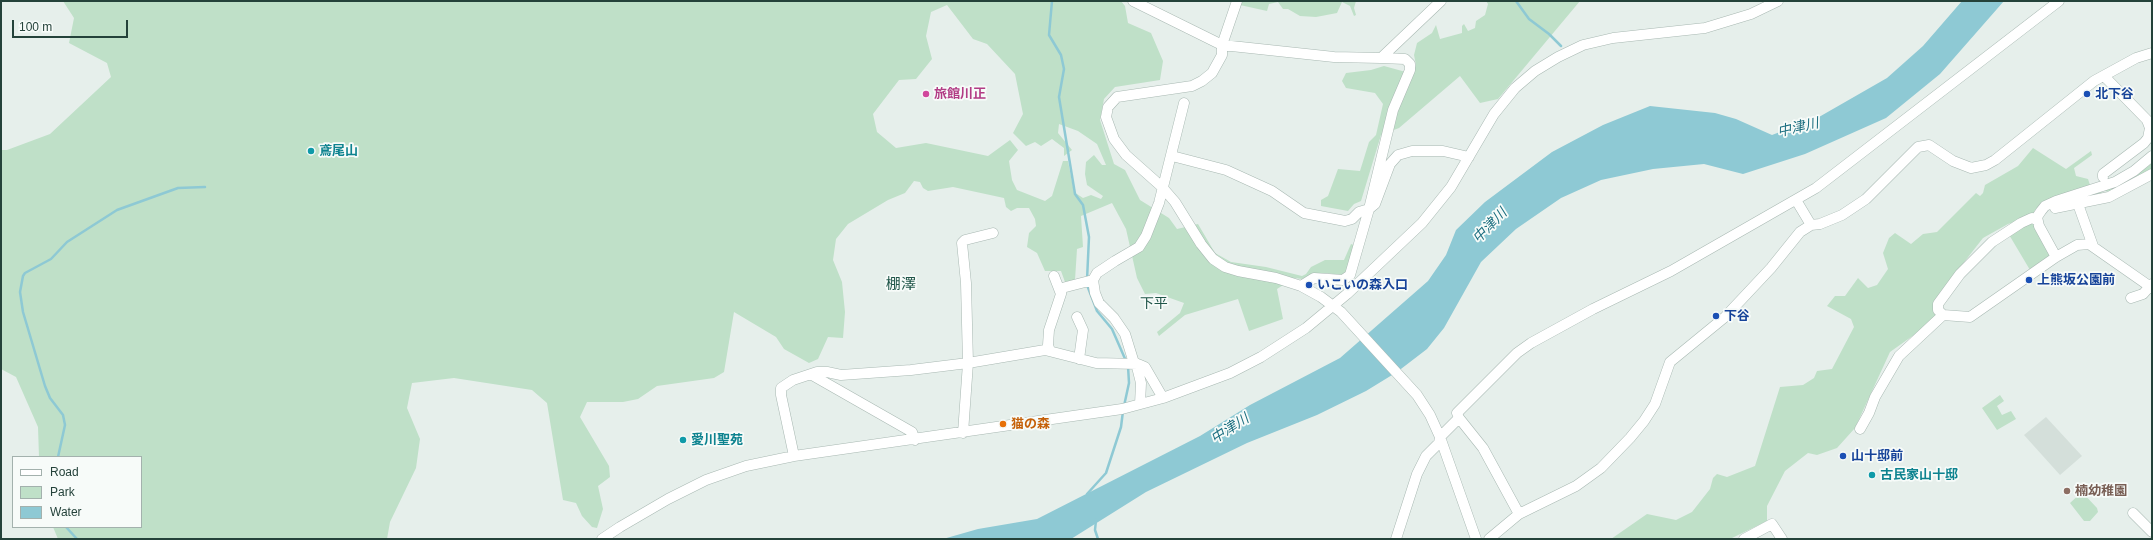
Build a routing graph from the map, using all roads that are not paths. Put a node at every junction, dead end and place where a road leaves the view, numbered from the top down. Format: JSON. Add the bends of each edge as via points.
{"nodes":[{"id":1,"x":1133,"y":1,"type":"edge"},
{"id":2,"x":1237,"y":1,"type":"edge"},
{"id":3,"x":1441,"y":1,"type":"edge"},
{"id":4,"x":1778,"y":1,"type":"edge"},
{"id":5,"x":2059,"y":1,"type":"edge"},
{"id":6,"x":1222,"y":45,"type":"junction"},
{"id":7,"x":2152,"y":53,"type":"edge"},
{"id":8,"x":1381,"y":58,"type":"junction"},
{"id":9,"x":2104,"y":76,"type":"junction"},
{"id":10,"x":1184,"y":103,"type":"dead end"},
{"id":11,"x":1172,"y":156,"type":"junction"},
{"id":12,"x":2152,"y":156,"type":"edge"},
{"id":13,"x":1469,"y":157,"type":"junction"},
{"id":14,"x":2152,"y":174,"type":"edge"},
{"id":15,"x":2103,"y":177,"type":"dead end"},
{"id":16,"x":1162,"y":187,"type":"junction"},
{"id":17,"x":1796,"y":200,"type":"junction"},
{"id":18,"x":2078,"y":204,"type":"junction"},
{"id":19,"x":1369,"y":209,"type":"junction"},
{"id":20,"x":2037,"y":218,"type":"junction"},
{"id":21,"x":1811,"y":225,"type":"junction"},
{"id":22,"x":993,"y":233,"type":"dead end"},
{"id":23,"x":2093,"y":246,"type":"junction"},
{"id":24,"x":2056,"y":257,"type":"junction"},
{"id":25,"x":1054,"y":276,"type":"dead end"},
{"id":26,"x":1088,"y":281,"type":"junction"},
{"id":27,"x":1301,"y":286,"type":"junction"},
{"id":28,"x":2151,"y":286,"type":"edge"},
{"id":29,"x":1060,"y":294,"type":"junction"},
{"id":30,"x":2132,"y":298,"type":"dead end"},
{"id":31,"x":1337,"y":309,"type":"junction"},
{"id":32,"x":1943,"y":315,"type":"junction"},
{"id":33,"x":1077,"y":317,"type":"dead end"},
{"id":34,"x":1050,"y":351,"type":"junction"},
{"id":35,"x":1079,"y":359,"type":"junction"},
{"id":36,"x":968,"y":363,"type":"junction"},
{"id":37,"x":1134,"y":363,"type":"junction"},
{"id":38,"x":812,"y":375,"type":"junction"},
{"id":39,"x":1163,"y":398,"type":"junction"},
{"id":40,"x":1140,"y":404,"type":"junction"},
{"id":41,"x":1459,"y":418,"type":"junction"},
{"id":42,"x":1860,"y":429,"type":"dead end"},
{"id":43,"x":963,"y":433,"type":"junction"},
{"id":44,"x":1440,"y":438,"type":"junction"},
{"id":45,"x":914,"y":440,"type":"junction"},
{"id":46,"x":794,"y":456,"type":"junction"},
{"id":47,"x":2133,"y":513,"type":"dead end"},
{"id":48,"x":1519,"y":514,"type":"junction"},
{"id":49,"x":2152,"y":532,"type":"edge"},
{"id":50,"x":602,"y":539,"type":"edge"},
{"id":51,"x":1396,"y":539,"type":"edge"},
{"id":52,"x":1476,"y":539,"type":"edge"},
{"id":53,"x":1489,"y":539,"type":"edge"},
{"id":54,"x":1744,"y":539,"type":"edge"},
{"id":55,"x":1782,"y":539,"type":"edge"}],
"edges":[{"from":1,"to":6,"type":"street"},
{"from":2,"to":6,"type":"street"},
{"from":3,"to":8,"type":"street"},
{"from":4,"to":13,"type":"street","via":[[1728,23],[1613,38],[1583,45],[1558,57],[1535,71],[1515,88],[1494,114]]},
{"from":5,"to":17,"type":"street","via":[[1904,122]]},
{"from":6,"to":8,"type":"street","via":[[1334,57]]},
{"from":6,"to":16,"type":"street","via":[[1222,55],[1218,64],[1202,81],[1180,88],[1116,96],[1108,107],[1108,126],[1119,147]]},
{"from":7,"to":9,"type":"street","via":[[2136,58]]},
{"from":8,"to":19,"type":"street","via":[[1405,59],[1410,64],[1410,70],[1393,110]]},
{"from":9,"to":15,"type":"street","via":[[2149,124],[2148,138],[2103,174]]},
{"from":9,"to":21,"type":"street","via":[[2094,81],[1995,160],[1973,168],[1953,161],[1929,145],[1918,147],[1866,199],[1836,218]]},
{"from":10,"to":11,"type":"street"},
{"from":11,"to":16,"type":"street"},
{"from":11,"to":19,"type":"street","via":[[1226,170],[1272,191],[1304,213],[1345,221]]},
{"from":12,"to":20,"type":"street","via":[[2115,182],[2045,206]]},
{"from":13,"to":19,"type":"street","via":[[1443,151],[1412,151],[1398,155],[1390,164],[1375,204]]},
{"from":13,"to":31,"type":"street","via":[[1452,187],[1422,223]]},
{"from":14,"to":18,"type":"street","via":[[2109,197]]},
{"from":16,"to":26,"type":"street","via":[[1153,219],[1139,247]]},
{"from":16,"to":27,"type":"street","via":[[1213,259],[1225,267],[1238,271]]},
{"from":17,"to":21,"type":"street"},
{"from":17,"to":41,"type":"street","via":[[1671,270],[1531,343],[1457,413]]},
{"from":18,"to":20,"type":"street","via":[[2062,206]]},
{"from":18,"to":23,"type":"street"},
{"from":19,"to":27,"type":"street","via":[[1350,275],[1343,280],[1314,278]]},
{"from":20,"to":24,"type":"street"},
{"from":20,"to":32,"type":"street","via":[[2021,223],[1992,242],[1960,274],[1938,304],[1938,310]]},
{"from":21,"to":48,"type":"street","via":[[1792,240],[1771,268],[1725,317],[1670,362],[1655,404],[1630,438],[1612,457],[1576,486]]},
{"from":22,"to":36,"type":"street","via":[[962,242]]},
{"from":23,"to":24,"type":"street","via":[[2077,244]]},
{"from":23,"to":28,"type":"street"},
{"from":24,"to":32,"type":"street","via":[[1970,316]]},
{"from":25,"to":29,"type":"street"},
{"from":26,"to":29,"type":"street","via":[[1062,288]]},
{"from":26,"to":37,"type":"street","via":[[1099,303],[1125,334]]},
{"from":27,"to":31,"type":"street"},
{"from":28,"to":30,"type":"street","via":[[2141,296]]},
{"from":29,"to":34,"type":"street","via":[[1049,330]]},
{"from":31,"to":39,"type":"street","via":[[1261,357],[1230,373]]},
{"from":31,"to":44,"type":"street","via":[[1418,395]]},
{"from":32,"to":42,"type":"street","via":[[1896,359],[1874,396],[1869,413]]},
{"from":33,"to":35,"type":"street","via":[[1083,330]]},
{"from":34,"to":35,"type":"street"},
{"from":34,"to":36,"type":"street"},
{"from":35,"to":37,"type":"street","via":[[1096,363]]},
{"from":36,"to":38,"type":"street","via":[[840,375],[817,372]]},
{"from":36,"to":43,"type":"street"},
{"from":37,"to":39,"type":"street","via":[[1145,367]]},
{"from":37,"to":40,"type":"street","via":[[1141,388]]},
{"from":38,"to":45,"type":"street","via":[[912,432]]},
{"from":38,"to":46,"type":"street","via":[[793,380],[781,388]]},
{"from":39,"to":40,"type":"street"},
{"from":40,"to":43,"type":"street","via":[[1122,409]]},
{"from":41,"to":44,"type":"street"},
{"from":41,"to":48,"type":"street","via":[[1483,448]]},
{"from":43,"to":45,"type":"street"},
{"from":44,"to":51,"type":"street","via":[[1439,443],[1428,452],[1417,474]]},
{"from":44,"to":52,"type":"street"},
{"from":45,"to":46,"type":"street"},
{"from":46,"to":50,"type":"street","via":[[746,466],[706,480],[642,514]]},
{"from":47,"to":49,"type":"street"},
{"from":48,"to":53,"type":"street"},
{"from":54,"to":55,"type":"street","via":[[1772,524]]}]}
